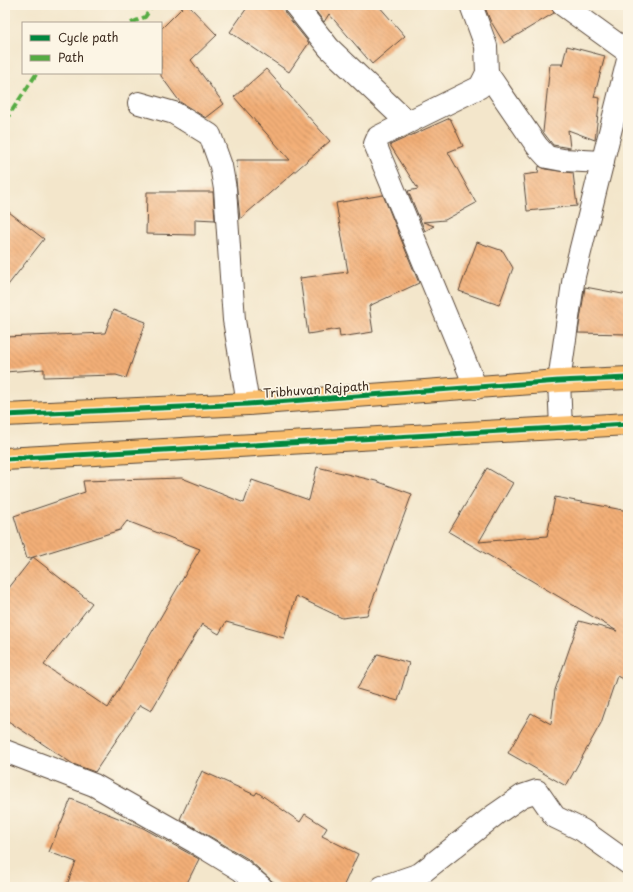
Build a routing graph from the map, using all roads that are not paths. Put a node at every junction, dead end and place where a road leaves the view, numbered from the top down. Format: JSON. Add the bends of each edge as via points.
{"nodes":[{"id":1,"x":295,"y":5,"type":"edge"},
{"id":2,"x":471,"y":5,"type":"edge"},
{"id":3,"x":564,"y":5,"type":"edge"},
{"id":4,"x":628,"y":52,"type":"edge"},
{"id":5,"x":628,"y":60,"type":"edge"},
{"id":6,"x":487,"y":73,"type":"junction"},
{"id":7,"x":140,"y":103,"type":"dead end"},
{"id":8,"x":407,"y":122,"type":"junction"},
{"id":9,"x":603,"y":162,"type":"junction"},
{"id":10,"x":628,"y":378,"type":"edge"},
{"id":11,"x":559,"y":381,"type":"junction"},
{"id":12,"x":476,"y":388,"type":"junction"},
{"id":13,"x":248,"y":404,"type":"junction"},
{"id":14,"x":5,"y":415,"type":"edge"},
{"id":15,"x":628,"y":424,"type":"edge"},
{"id":16,"x":561,"y":428,"type":"junction"},
{"id":17,"x":5,"y":459,"type":"edge"},
{"id":18,"x":5,"y":751,"type":"edge"},
{"id":19,"x":628,"y":863,"type":"edge"},
{"id":20,"x":261,"y":887,"type":"edge"},
{"id":21,"x":382,"y":887,"type":"edge"}],
"edges":[{"from":1,"to":8,"type":"street","via":[[329,48]]},
{"from":2,"to":6,"type":"street","via":[[486,46]]},
{"from":3,"to":4,"type":"street"},
{"from":5,"to":9,"type":"street"},
{"from":6,"to":8,"type":"street","via":[[480,87]]},
{"from":6,"to":9,"type":"street","via":[[546,157]]},
{"from":7,"to":13,"type":"street","via":[[174,114],[210,136],[221,166],[225,189],[234,320]]},
{"from":8,"to":12,"type":"street","via":[[378,137],[375,144]]},
{"from":9,"to":11,"type":"street","via":[[574,276]]},
{"from":10,"to":11,"type":"highway","name":"Tribhuvan Rajpath"},
{"from":11,"to":12,"type":"highway","name":"Tribhuvan Rajpath"},
{"from":11,"to":16,"type":"street"},
{"from":12,"to":13,"type":"highway","name":"Tribhuvan Rajpath"},
{"from":13,"to":14,"type":"highway","name":"Tribhuvan Rajpath"},
{"from":15,"to":16,"type":"highway"},
{"from":16,"to":17,"type":"highway"},
{"from":18,"to":20,"type":"street","via":[[94,785],[241,870]]},
{"from":19,"to":21,"type":"street","via":[[582,830],[556,817],[537,791],[522,796],[496,814],[420,874]]}]}
